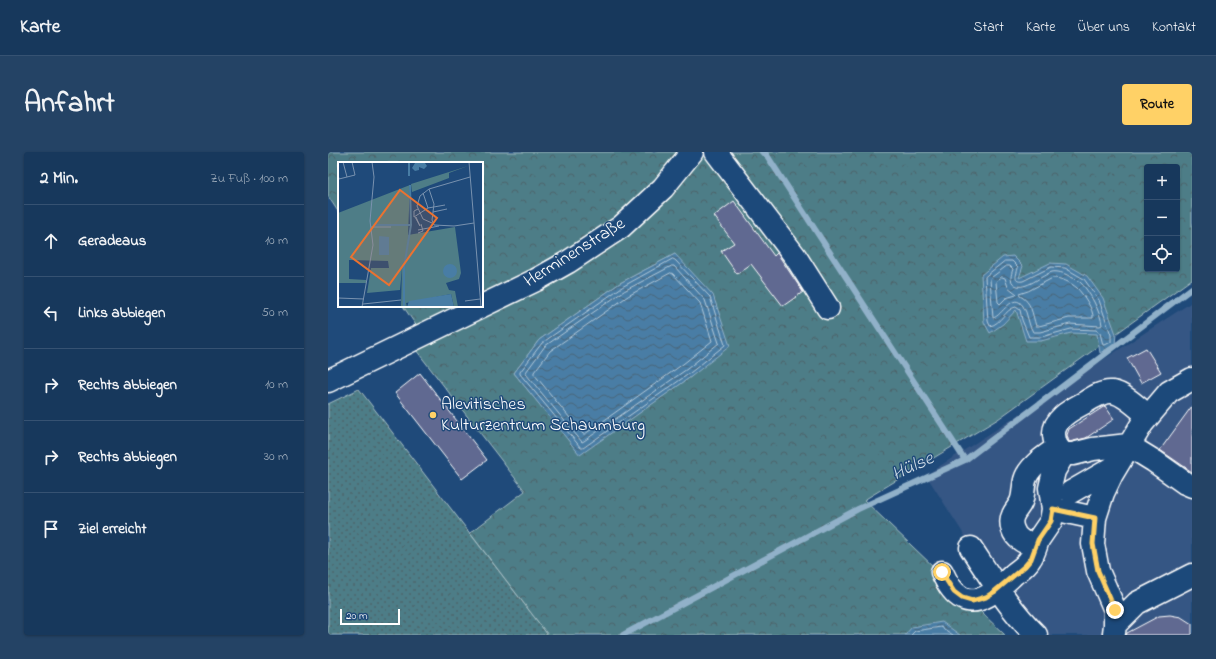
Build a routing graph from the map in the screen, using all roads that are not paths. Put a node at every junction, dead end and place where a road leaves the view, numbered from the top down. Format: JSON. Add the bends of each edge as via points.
{"nodes":[{"id":1,"x":692,"y":152,"type":"edge"},
{"id":2,"x":716,"y":152,"type":"edge"},
{"id":3,"x":483,"y":306,"type":"edge"},
{"id":4,"x":480,"y":307,"type":"edge"},
{"id":5,"x":828,"y":308,"type":"dead end"},
{"id":6,"x":1192,"y":379,"type":"edge"},
{"id":7,"x":328,"y":381,"type":"edge"},
{"id":8,"x":1148,"y":416,"type":"junction"},
{"id":9,"x":1128,"y":445,"type":"junction"},
{"id":10,"x":1060,"y":451,"type":"junction"},
{"id":11,"x":1116,"y":466,"type":"junction"},
{"id":12,"x":1192,"y":486,"type":"edge"},
{"id":13,"x":1071,"y":492,"type":"dead end"},
{"id":14,"x":1053,"y":509,"type":"junction"},
{"id":15,"x":1095,"y":518,"type":"junction"},
{"id":16,"x":1038,"y":540,"type":"junction"},
{"id":17,"x":971,"y":548,"type":"dead end"},
{"id":18,"x":942,"y":572,"type":"dead end"},
{"id":19,"x":1192,"y":575,"type":"edge"},
{"id":20,"x":998,"y":588,"type":"junction"},
{"id":21,"x":1115,"y":630,"type":"edge"},
{"id":22,"x":1036,"y":635,"type":"edge"}],
"edges":[{"from":1,"to":3,"type":"street","name":"Herminenstraße","via":[[663,188],[621,227],[568,262]]},
{"from":2,"to":5,"type":"street","via":[[795,256]]},
{"from":4,"to":7,"type":"street","name":"Herminenstraße"},
{"from":6,"to":8,"type":"street","via":[[1169,392]]},
{"from":8,"to":9,"type":"street"},
{"from":8,"to":10,"type":"street","via":[[1124,397],[1113,392],[1105,392],[1073,409],[1059,420],[1054,429],[1055,441]]},
{"from":9,"to":10,"type":"street","via":[[1073,454]]},
{"from":9,"to":11,"type":"street"},
{"from":9,"to":12,"type":"street"},
{"from":10,"to":14,"type":"street","via":[[1050,488]]},
{"from":10,"to":16,"type":"street","via":[[1042,458],[1027,475],[1021,501],[1011,523],[1020,540],[1029,544]]},
{"from":11,"to":13,"type":"street"},
{"from":11,"to":15,"type":"street"},
{"from":14,"to":15,"type":"street"},
{"from":14,"to":16,"type":"street","via":[[1051,521]]},
{"from":15,"to":21,"type":"street","via":[[1093,544],[1098,571],[1115,610]]},
{"from":16,"to":20,"type":"street","via":[[1031,559]]},
{"from":17,"to":20,"type":"street"},
{"from":18,"to":20,"type":"street","via":[[954,592],[972,601],[986,597]]},
{"from":19,"to":21,"type":"street","via":[[1137,603]]},
{"from":20,"to":22,"type":"street"}]}
